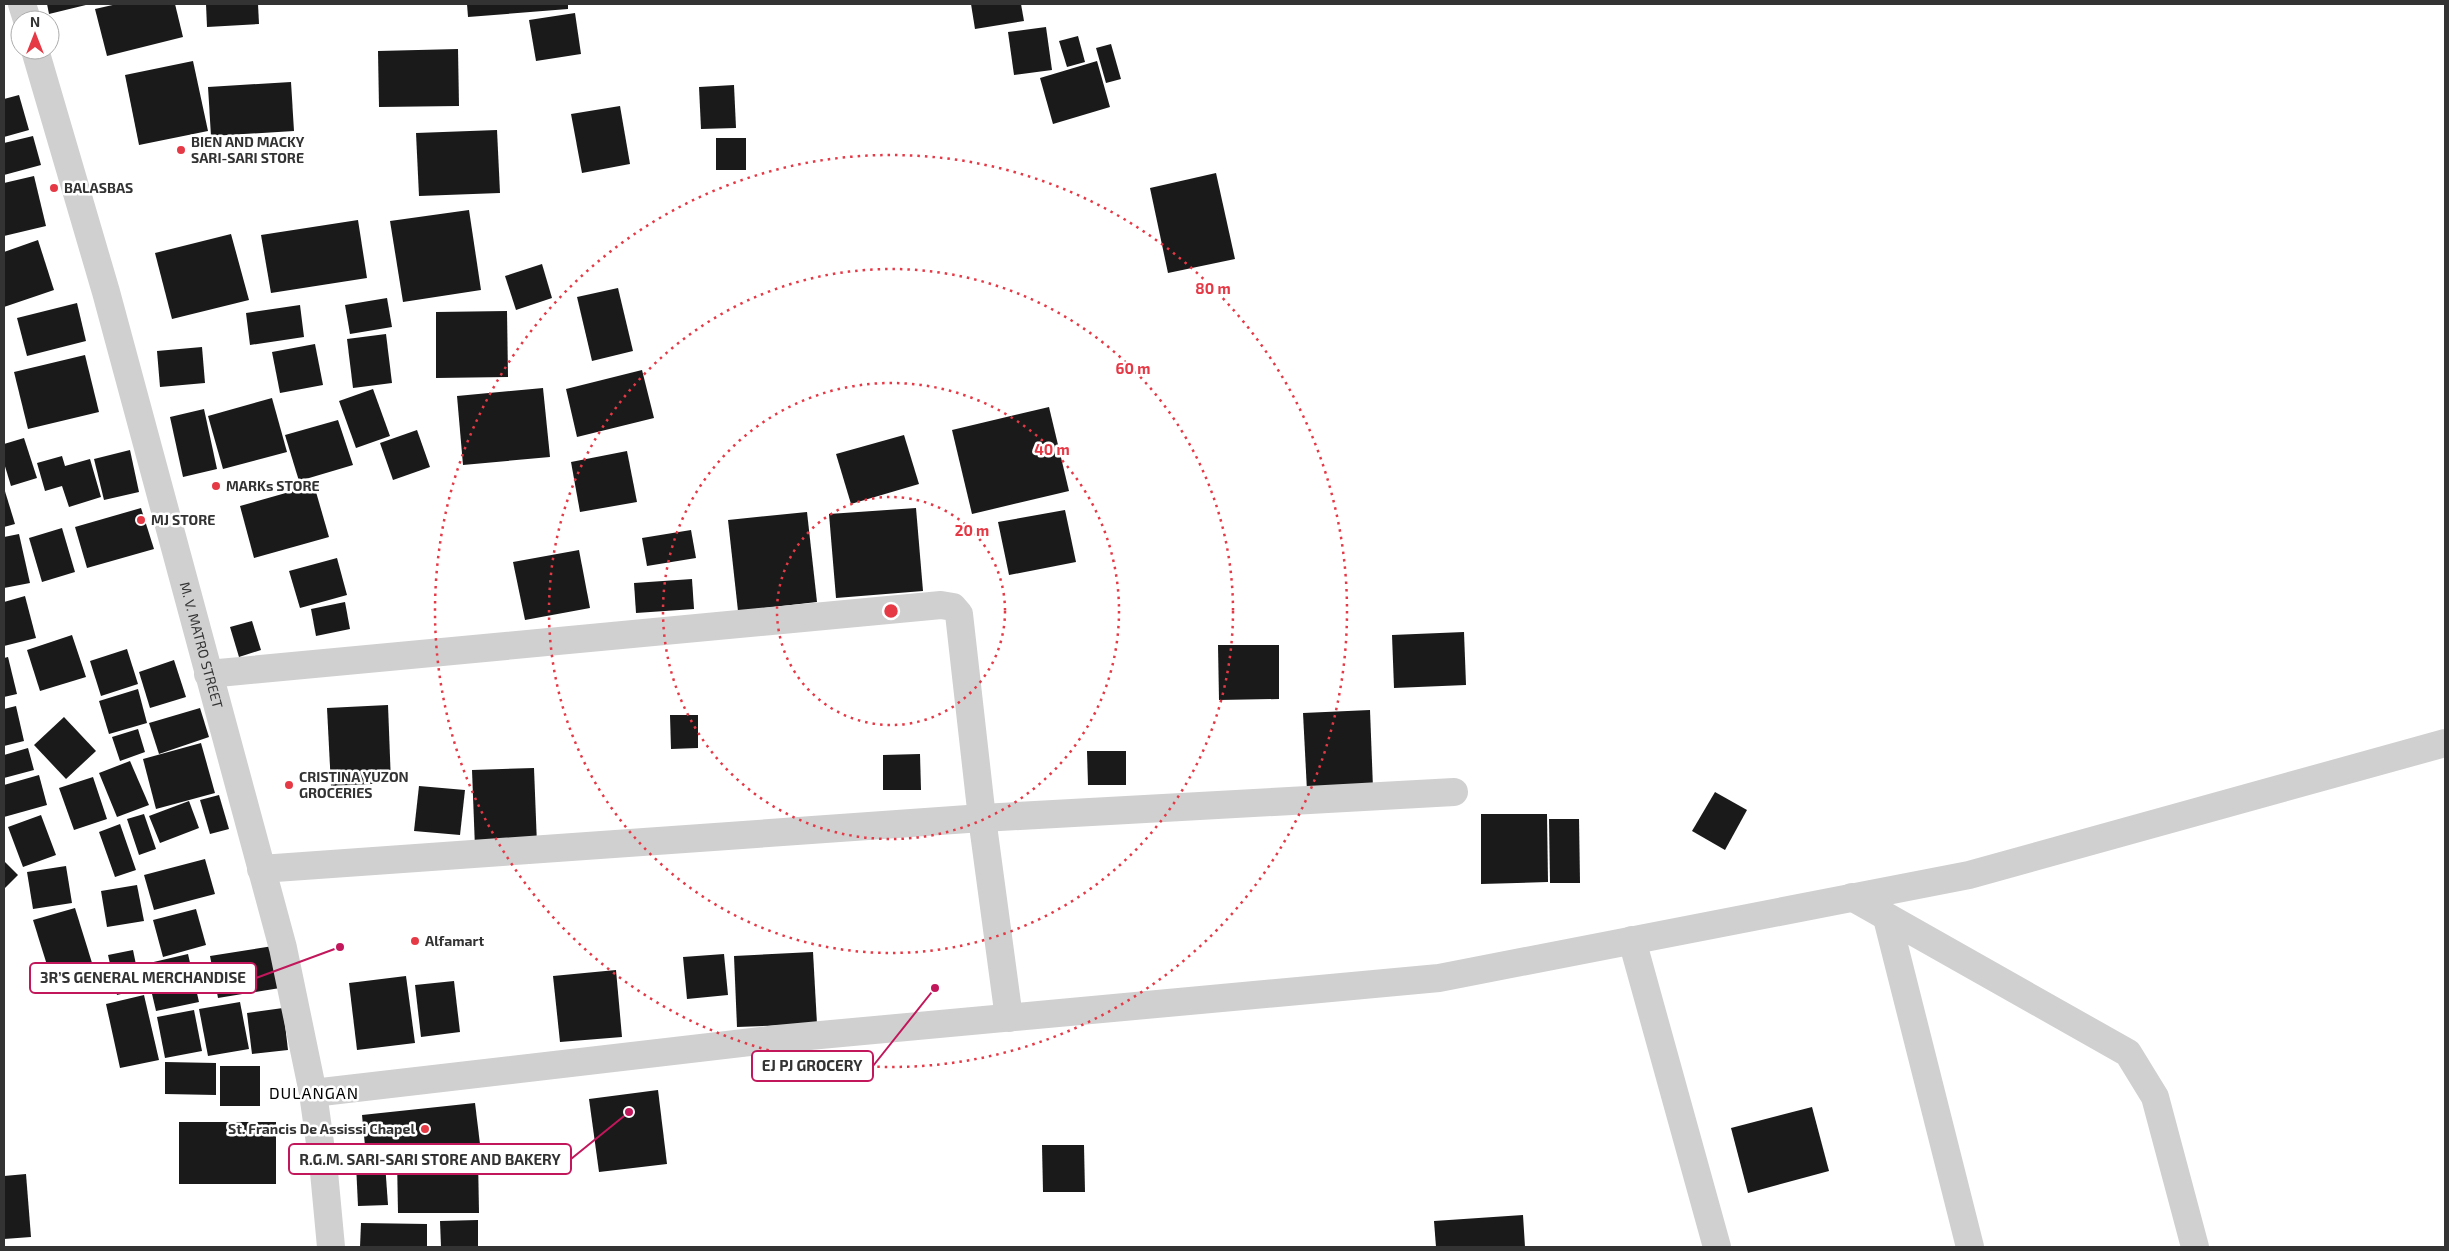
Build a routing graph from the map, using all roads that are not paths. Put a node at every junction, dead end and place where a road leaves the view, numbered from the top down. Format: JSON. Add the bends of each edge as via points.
{"nodes":[{"id":1,"x":39,"y":60,"type":"edge"},
{"id":2,"x":208,"y":674,"type":"junction"},
{"id":3,"x":2445,"y":743,"type":"edge"},
{"id":4,"x":1454,"y":792,"type":"dead end"},
{"id":5,"x":982,"y":818,"type":"junction"},
{"id":6,"x":262,"y":869,"type":"junction"},
{"id":7,"x":1852,"y":898,"type":"junction"},
{"id":8,"x":1887,"y":918,"type":"junction"},
{"id":9,"x":1632,"y":940,"type":"junction"},
{"id":10,"x":1009,"y":1018,"type":"junction"},
{"id":11,"x":313,"y":1093,"type":"junction"},
{"id":12,"x":331,"y":1247,"type":"edge"},
{"id":13,"x":1717,"y":1247,"type":"edge"},
{"id":14,"x":1970,"y":1247,"type":"edge"},
{"id":15,"x":2194,"y":1247,"type":"edge"}],
"edges":[{"from":1,"to":2,"type":"street","name":"M. V. MATRO STREET","via":[[106,292]]},
{"from":2,"to":5,"type":"street","via":[[941,605],[953,607],[960,614]]},
{"from":2,"to":6,"type":"street","name":"M. V. MATRO STREET"},
{"from":3,"to":7,"type":"street","via":[[1969,875]]},
{"from":4,"to":5,"type":"street"},
{"from":5,"to":6,"type":"street"},
{"from":5,"to":10,"type":"street"},
{"from":6,"to":11,"type":"street","name":"M. V. MATRO STREET","via":[[283,948]]},
{"from":7,"to":8,"type":"street"},
{"from":7,"to":9,"type":"street"},
{"from":8,"to":14,"type":"street"},
{"from":8,"to":15,"type":"street","via":[[2128,1053],[2155,1097]]},
{"from":9,"to":10,"type":"street","via":[[1439,978]]},
{"from":9,"to":13,"type":"street"},
{"from":10,"to":11,"type":"street","via":[[777,1039]]},
{"from":11,"to":12,"type":"street","name":"M. V. MATRO STREET"}]}
